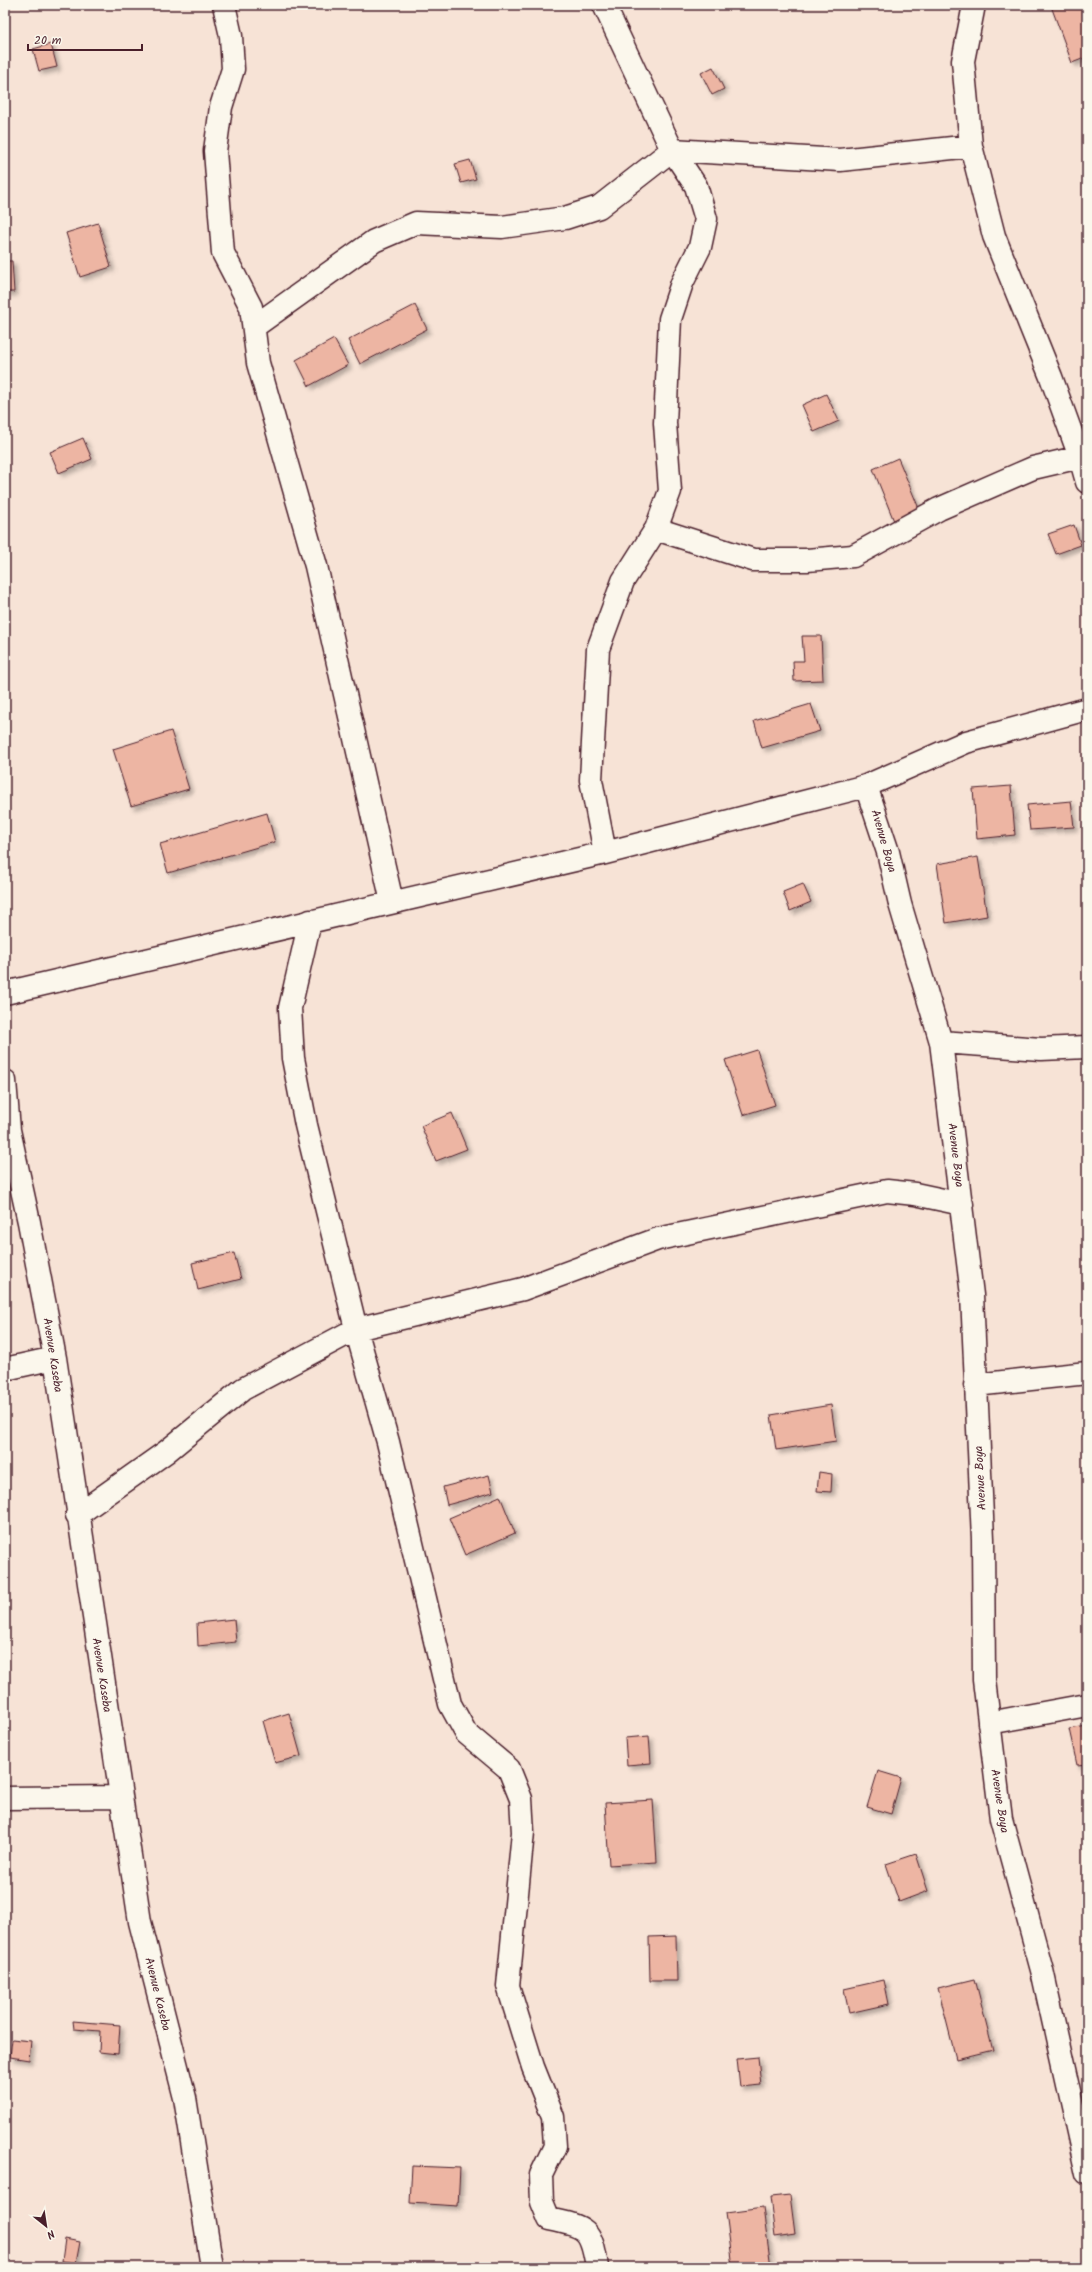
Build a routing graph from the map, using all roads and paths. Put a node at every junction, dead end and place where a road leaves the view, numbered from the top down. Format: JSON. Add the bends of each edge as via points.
{"nodes":[{"id":1,"x":224,"y":5,"type":"edge"},
{"id":2,"x":604,"y":5,"type":"edge"},
{"id":3,"x":974,"y":5,"type":"edge"},
{"id":4,"x":971,"y":146,"type":"junction"},
{"id":5,"x":672,"y":150,"type":"junction"},
{"id":6,"x":255,"y":326,"type":"junction"},
{"id":7,"x":1083,"y":453,"type":"edge"},
{"id":8,"x":1087,"y":482,"type":"edge"},
{"id":9,"x":656,"y":529,"type":"junction"},
{"id":10,"x":1087,"y":709,"type":"edge"},
{"id":11,"x":866,"y":786,"type":"junction"},
{"id":12,"x":605,"y":852,"type":"junction"},
{"id":13,"x":392,"y":902,"type":"junction"},
{"id":14,"x":310,"y":921,"type":"junction"},
{"id":15,"x":5,"y":993,"type":"edge"},
{"id":16,"x":942,"y":1042,"type":"junction"},
{"id":17,"x":1087,"y":1047,"type":"edge"},
{"id":18,"x":5,"y":1081,"type":"edge"},
{"id":19,"x":962,"y":1204,"type":"junction"},
{"id":20,"x":356,"y":1329,"type":"junction"},
{"id":21,"x":55,"y":1358,"type":"junction"},
{"id":22,"x":5,"y":1369,"type":"edge"},
{"id":23,"x":1087,"y":1373,"type":"edge"},
{"id":24,"x":975,"y":1385,"type":"junction"},
{"id":25,"x":77,"y":1515,"type":"junction"},
{"id":26,"x":1087,"y":1705,"type":"edge"},
{"id":27,"x":988,"y":1723,"type":"junction"},
{"id":28,"x":120,"y":1797,"type":"junction"},
{"id":29,"x":5,"y":1798,"type":"edge"},
{"id":30,"x":1087,"y":2173,"type":"edge"},
{"id":31,"x":212,"y":2267,"type":"edge"},
{"id":32,"x":597,"y":2267,"type":"edge"}],
"edges":[{"from":1,"to":6,"type":"street","via":[[231,36],[233,69],[221,107],[215,151],[223,253],[251,307]]},
{"from":2,"to":5,"type":"street"},
{"from":3,"to":4,"type":"street","via":[[963,61]]},
{"from":4,"to":5,"type":"street","via":[[840,160]]},
{"from":4,"to":7,"type":"street","via":[[994,236]]},
{"from":5,"to":6,"type":"street","via":[[599,207],[565,218],[502,227],[416,223],[374,241]]},
{"from":5,"to":9,"type":"street","via":[[696,186],[706,219],[700,247],[682,283],[670,319],[665,423],[670,491]]},
{"from":6,"to":13,"type":"street","via":[[258,363],[316,566]]},
{"from":7,"to":8,"type":"street"},
{"from":7,"to":9,"type":"street","via":[[1033,468],[939,509],[853,556],[807,560],[754,560]]},
{"from":9,"to":12,"type":"street","via":[[623,581],[598,649],[591,780]]},
{"from":10,"to":11,"type":"street","via":[[966,742]]},
{"from":11,"to":12,"type":"street"},
{"from":11,"to":16,"type":"street","name":"Avenue Boya","via":[[888,852],[900,904]]},
{"from":12,"to":13,"type":"street"},
{"from":13,"to":14,"type":"street"},
{"from":14,"to":15,"type":"street"},
{"from":14,"to":20,"type":"street","via":[[290,1008],[293,1058],[306,1125]]},
{"from":16,"to":17,"type":"street","via":[[1041,1049]]},
{"from":16,"to":19,"type":"street","name":"Avenue Boya"},
{"from":18,"to":21,"type":"street","name":"Avenue Kaseba","via":[[9,1130]]},
{"from":19,"to":20,"type":"street","via":[[887,1191],[658,1239],[523,1289]]},
{"from":19,"to":24,"type":"street","name":"Avenue Boya","via":[[972,1295]]},
{"from":20,"to":25,"type":"street","via":[[243,1389],[166,1452]]},
{"from":20,"to":32,"type":"street","via":[[388,1442],[450,1704],[466,1733],[509,1769],[521,1799],[523,1832],[508,1986],[533,2067],[553,2117],[555,2146],[541,2175],[542,2202],[549,2219],[579,2225],[594,2242]]},
{"from":21,"to":22,"type":"street"},
{"from":21,"to":25,"type":"street","name":"Avenue Kaseba"},
{"from":23,"to":24,"type":"street"},
{"from":24,"to":27,"type":"street","name":"Avenue Boya","via":[[982,1539],[984,1680]]},
{"from":25,"to":28,"type":"street","name":"Avenue Kaseba"},
{"from":26,"to":27,"type":"street"},
{"from":27,"to":30,"type":"street","name":"Avenue Boya","via":[[1001,1819],[1042,1970]]},
{"from":28,"to":29,"type":"street"},
{"from":28,"to":31,"type":"street","name":"Avenue Kaseba","via":[[140,1922],[185,2098]]}]}
